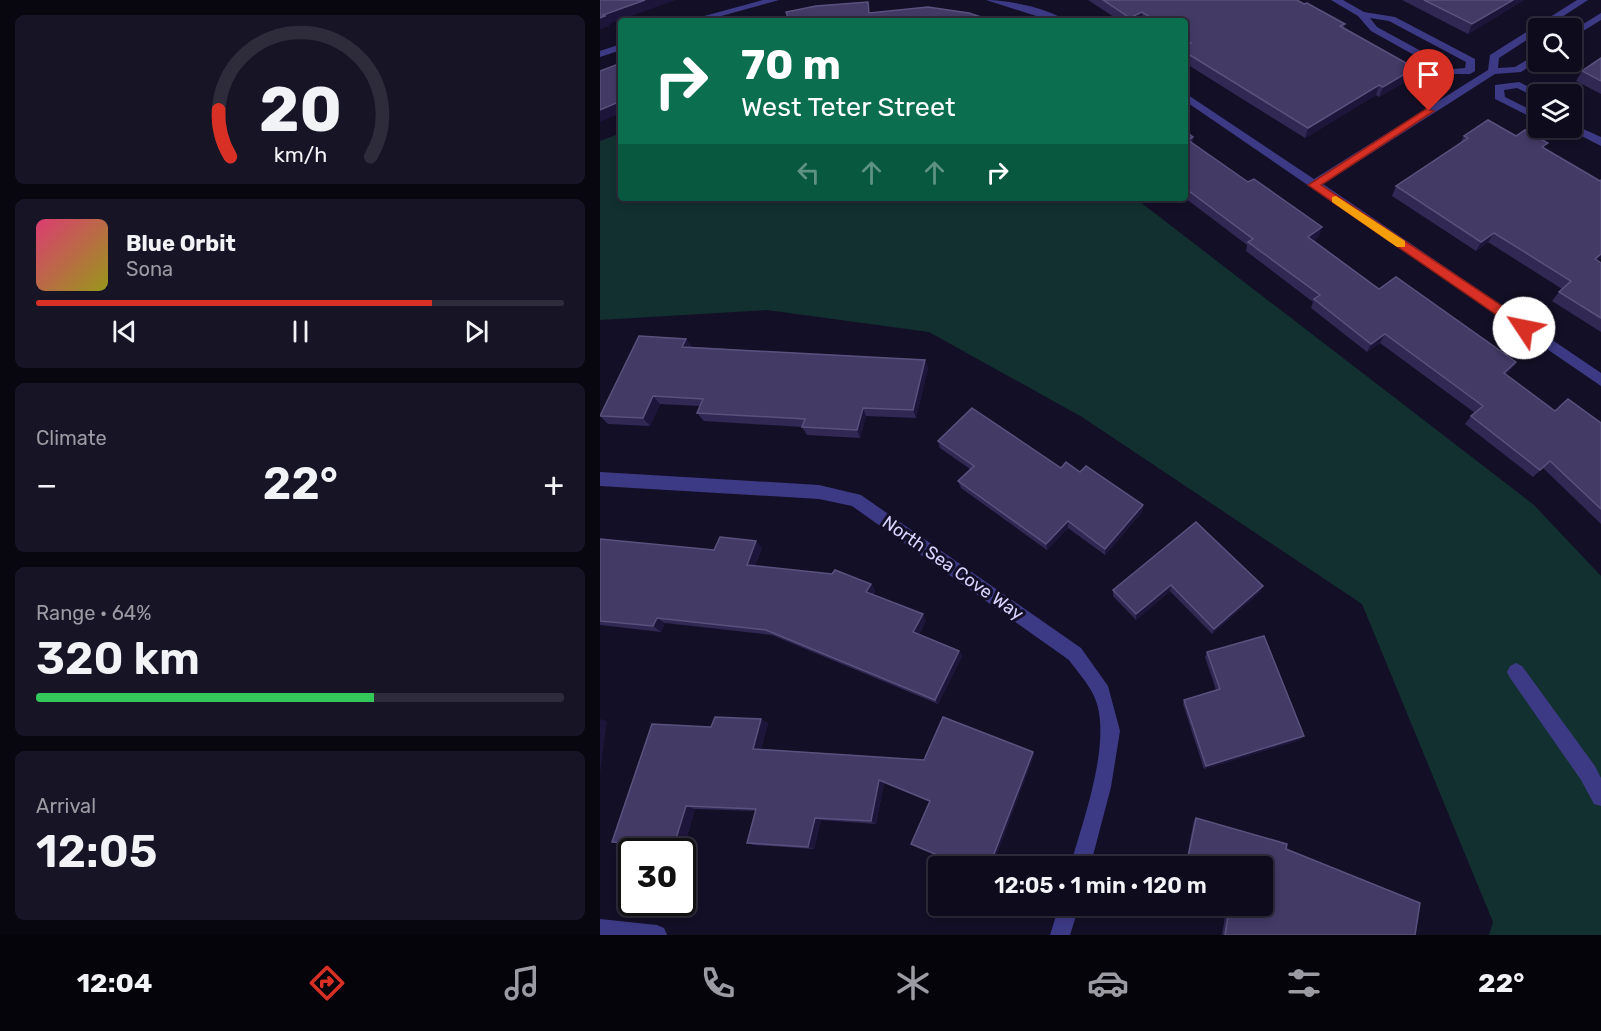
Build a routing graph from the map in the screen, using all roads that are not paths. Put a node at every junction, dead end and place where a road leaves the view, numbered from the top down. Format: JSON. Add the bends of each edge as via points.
{"nodes":[{"id":1,"x":774,"y":0,"type":"edge"},
{"id":2,"x":991,"y":0,"type":"edge"},
{"id":3,"x":1336,"y":0,"type":"edge"},
{"id":4,"x":1583,"y":0,"type":"edge"},
{"id":5,"x":1361,"y":14,"type":"junction"},
{"id":6,"x":1601,"y":16,"type":"edge"},
{"id":7,"x":703,"y":18,"type":"edge"},
{"id":8,"x":1052,"y":18,"type":"edge"},
{"id":9,"x":1582,"y":28,"type":"edge"},
{"id":10,"x":618,"y":48,"type":"edge"},
{"id":11,"x":600,"y":54,"type":"edge"},
{"id":12,"x":1528,"y":63,"type":"edge"},
{"id":13,"x":1470,"y":71,"type":"junction"},
{"id":14,"x":1493,"y":71,"type":"junction"},
{"id":15,"x":1482,"y":78,"type":"junction"},
{"id":16,"x":1499,"y":87,"type":"junction"},
{"id":17,"x":1528,"y":90,"type":"edge"},
{"id":18,"x":1188,"y":98,"type":"edge"},
{"id":19,"x":1528,"y":113,"type":"edge"},
{"id":20,"x":1582,"y":132,"type":"edge"},
{"id":21,"x":1601,"y":142,"type":"edge"},
{"id":22,"x":1313,"y":185,"type":"junction"},
{"id":23,"x":1601,"y":380,"type":"edge"},
{"id":24,"x":600,"y":479,"type":"edge"},
{"id":25,"x":1516,"y":672,"type":"dead end"},
{"id":26,"x":1601,"y":797,"type":"edge"},
{"id":27,"x":1083,"y":856,"type":"edge"},
{"id":28,"x":1066,"y":916,"type":"edge"},
{"id":29,"x":600,"y":929,"type":"edge"},
{"id":30,"x":657,"y":935,"type":"edge"},
{"id":31,"x":1060,"y":935,"type":"edge"}],
"edges":[{"from":1,"to":7,"type":"street"},
{"from":2,"to":8,"type":"street"},
{"from":3,"to":5,"type":"street"},
{"from":4,"to":14,"type":"street","via":[[1494,57]]},
{"from":5,"to":13,"type":"street","via":[[1374,29],[1452,72]]},
{"from":5,"to":13,"type":"street","via":[[1392,19],[1471,61]]},
{"from":6,"to":9,"type":"street"},
{"from":10,"to":11,"type":"street"},
{"from":12,"to":14,"type":"street","via":[[1517,70]]},
{"from":13,"to":15,"type":"street"},
{"from":14,"to":15,"type":"street"},
{"from":15,"to":16,"type":"street"},
{"from":15,"to":22,"type":"street"},
{"from":16,"to":17,"type":"street","via":[[1519,85]]},
{"from":16,"to":19,"type":"street","via":[[1500,99]]},
{"from":18,"to":22,"type":"street"},
{"from":20,"to":21,"type":"street"},
{"from":22,"to":23,"type":"street"},
{"from":24,"to":27,"type":"street","name":"North Sea Cove Way","via":[[819,492],[856,500],[1074,654],[1102,692],[1112,731]]},
{"from":25,"to":26,"type":"street"},
{"from":28,"to":31,"type":"street"},
{"from":29,"to":30,"type":"street"}]}
